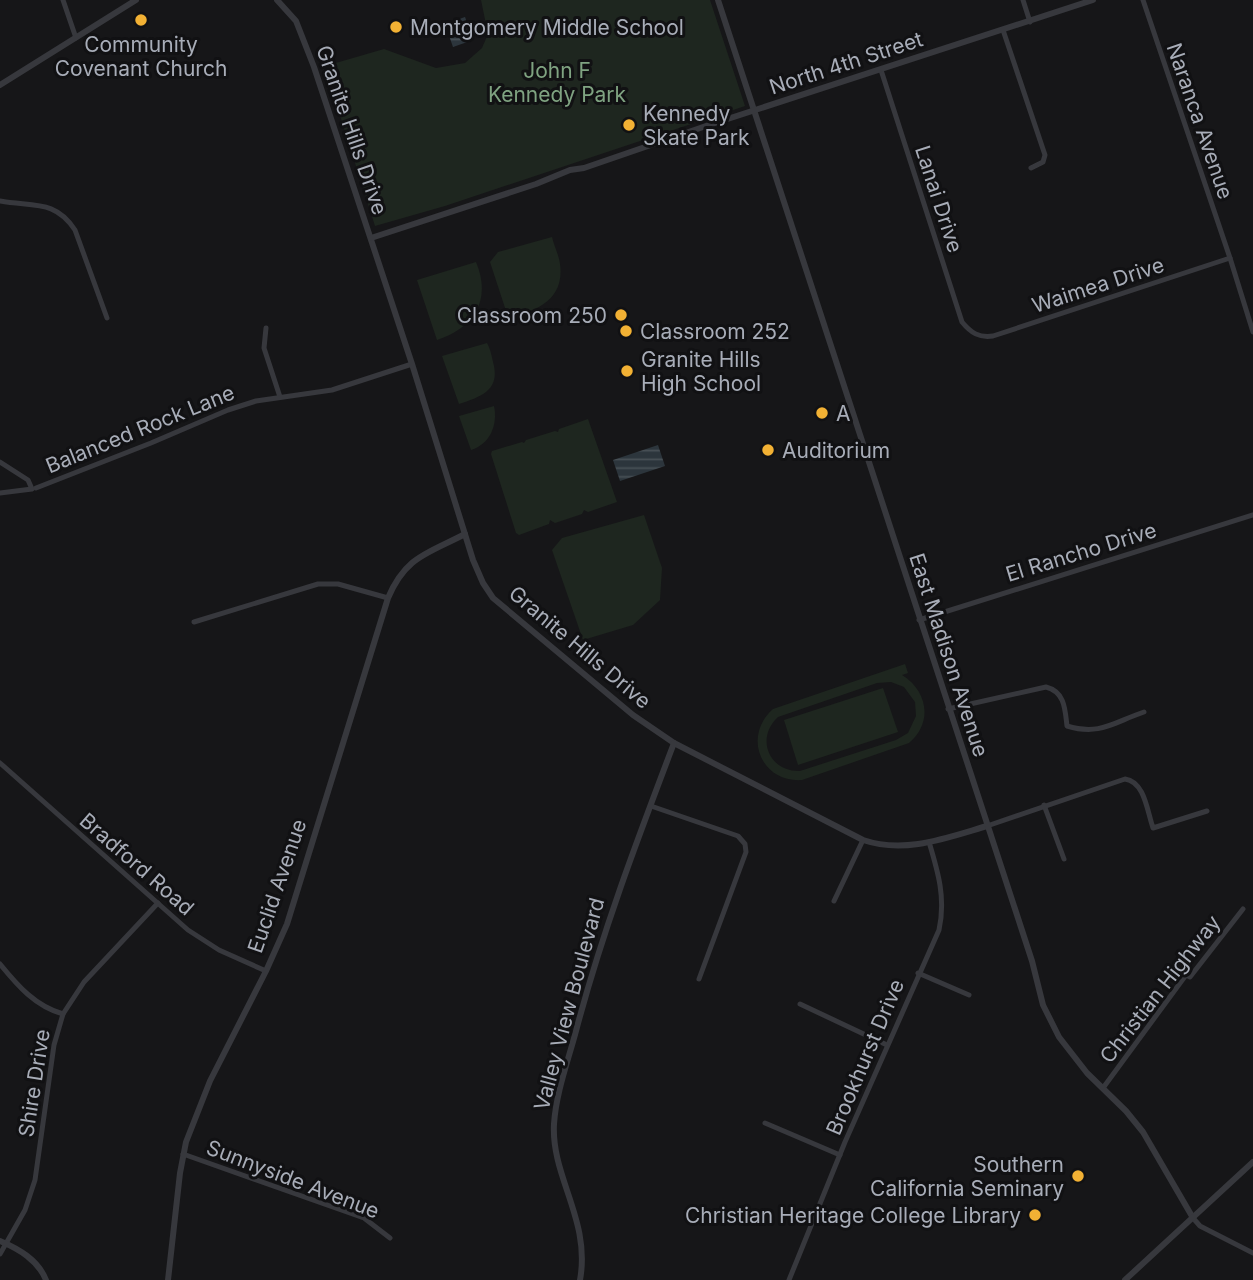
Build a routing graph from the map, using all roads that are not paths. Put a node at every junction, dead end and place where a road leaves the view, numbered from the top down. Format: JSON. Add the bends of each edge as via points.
{"nodes":[{"id":1,"x":63,"y":0,"type":"edge"},
{"id":2,"x":136,"y":0,"type":"edge"},
{"id":3,"x":718,"y":0,"type":"edge"},
{"id":4,"x":1023,"y":0,"type":"edge"},
{"id":5,"x":1093,"y":0,"type":"edge"},
{"id":6,"x":1143,"y":0,"type":"edge"},
{"id":7,"x":280,"y":1,"type":"edge"},
{"id":8,"x":1030,"y":22,"type":"junction"},
{"id":9,"x":1003,"y":30,"type":"junction"},
{"id":10,"x":75,"y":38,"type":"junction"},
{"id":11,"x":881,"y":70,"type":"junction"},
{"id":12,"x":0,"y":85,"type":"edge"},
{"id":13,"x":753,"y":111,"type":"junction"},
{"id":14,"x":1031,"y":168,"type":"dead end"},
{"id":15,"x":0,"y":201,"type":"edge"},
{"id":16,"x":371,"y":238,"type":"junction"},
{"id":17,"x":1230,"y":258,"type":"junction"},
{"id":18,"x":107,"y":318,"type":"dead end"},
{"id":19,"x":265,"y":328,"type":"dead end"},
{"id":20,"x":1253,"y":331,"type":"edge"},
{"id":21,"x":974,"y":334,"type":"joint"},
{"id":22,"x":412,"y":364,"type":"junction"},
{"id":23,"x":280,"y":397,"type":"junction"},
{"id":24,"x":0,"y":462,"type":"edge"},
{"id":25,"x":34,"y":488,"type":"junction"},
{"id":26,"x":0,"y":493,"type":"edge"},
{"id":27,"x":1253,"y":515,"type":"edge"},
{"id":28,"x":465,"y":534,"type":"junction"},
{"id":29,"x":388,"y":598,"type":"junction"},
{"id":30,"x":919,"y":620,"type":"junction"},
{"id":31,"x":194,"y":622,"type":"dead end"},
{"id":32,"x":948,"y":709,"type":"junction"},
{"id":33,"x":1144,"y":712,"type":"dead end"},
{"id":34,"x":674,"y":743,"type":"junction"},
{"id":35,"x":0,"y":763,"type":"edge"},
{"id":36,"x":1044,"y":805,"type":"junction"},
{"id":37,"x":651,"y":806,"type":"junction"},
{"id":38,"x":1207,"y":811,"type":"dead end"},
{"id":39,"x":987,"y":827,"type":"junction"},
{"id":40,"x":863,"y":840,"type":"junction"},
{"id":41,"x":929,"y":842,"type":"junction"},
{"id":42,"x":1064,"y":859,"type":"dead end"},
{"id":43,"x":834,"y":901,"type":"dead end"},
{"id":44,"x":158,"y":903,"type":"junction"},
{"id":45,"x":1243,"y":909,"type":"dead end"},
{"id":46,"x":0,"y":964,"type":"edge"},
{"id":47,"x":266,"y":971,"type":"junction"},
{"id":48,"x":918,"y":974,"type":"junction"},
{"id":49,"x":699,"y":979,"type":"dead end"},
{"id":50,"x":970,"y":995,"type":"dead end"},
{"id":51,"x":800,"y":1004,"type":"dead end"},
{"id":52,"x":63,"y":1014,"type":"junction"},
{"id":53,"x":887,"y":1045,"type":"junction"},
{"id":54,"x":1103,"y":1088,"type":"junction"},
{"id":55,"x":765,"y":1123,"type":"dead end"},
{"id":56,"x":183,"y":1154,"type":"junction"},
{"id":57,"x":840,"y":1155,"type":"junction"},
{"id":58,"x":1253,"y":1162,"type":"edge"},
{"id":59,"x":1193,"y":1219,"type":"junction"},
{"id":60,"x":390,"y":1237,"type":"dead end"},
{"id":61,"x":2,"y":1242,"type":"edge"},
{"id":62,"x":1253,"y":1253,"type":"edge"},
{"id":63,"x":0,"y":1254,"type":"edge"},
{"id":64,"x":46,"y":1280,"type":"edge"},
{"id":65,"x":168,"y":1280,"type":"edge"},
{"id":66,"x":580,"y":1280,"type":"edge"},
{"id":67,"x":789,"y":1280,"type":"edge"},
{"id":68,"x":1125,"y":1280,"type":"edge"}],
"edges":[{"from":1,"to":10,"type":"street"},
{"from":2,"to":10,"type":"street"},
{"from":3,"to":13,"type":"street","name":"East Madison Avenue"},
{"from":4,"to":8,"type":"street"},
{"from":5,"to":8,"type":"street","name":"North 4th Street"},
{"from":6,"to":17,"type":"street","name":"Naranca Avenue"},
{"from":7,"to":16,"type":"street","name":"Granite Hills Drive","via":[[296,21],[314,67]]},
{"from":8,"to":9,"type":"street","name":"North 4th Street"},
{"from":9,"to":11,"type":"street","name":"North 4th Street"},
{"from":9,"to":14,"type":"street","via":[[1045,155],[1043,162]]},
{"from":10,"to":12,"type":"street"},
{"from":11,"to":13,"type":"street","name":"North 4th Street"},
{"from":11,"to":21,"type":"street","name":"Lanai Drive","via":[[962,322]]},
{"from":13,"to":16,"type":"street","name":"North 4th Street"},
{"from":13,"to":30,"type":"street","name":"East Madison Avenue"},
{"from":15,"to":18,"type":"street","via":[[45,206],[68,219]]},
{"from":16,"to":22,"type":"street","name":"Granite Hills Drive"},
{"from":17,"to":20,"type":"street","name":"Naranca Avenue"},
{"from":17,"to":21,"type":"street","name":"Waimea Drive","via":[[993,336]]},
{"from":19,"to":23,"type":"street","via":[[264,348]]},
{"from":22,"to":23,"type":"street","name":"Balanced Rock Lane","via":[[332,390]]},
{"from":22,"to":28,"type":"street","name":"Granite Hills Drive"},
{"from":23,"to":25,"type":"street","name":"Balanced Rock Lane","via":[[228,410]]},
{"from":24,"to":25,"type":"street"},
{"from":25,"to":26,"type":"street","name":"Balanced Rock Lane"},
{"from":27,"to":30,"type":"street","name":"El Rancho Drive"},
{"from":28,"to":29,"type":"street","name":"Euclid Avenue","via":[[416,559]]},
{"from":28,"to":34,"type":"street","name":"Granite Hills Drive","via":[[479,576],[499,605]]},
{"from":29,"to":31,"type":"street","via":[[317,583]]},
{"from":29,"to":47,"type":"street","name":"Euclid Avenue","via":[[287,924]]},
{"from":30,"to":32,"type":"street","name":"East Madison Avenue"},
{"from":32,"to":33,"type":"street","via":[[1046,687],[1062,698],[1067,726],[1081,730],[1106,729]]},
{"from":32,"to":39,"type":"street","name":"East Madison Avenue"},
{"from":34,"to":37,"type":"street","name":"Valley View Boulevard"},
{"from":34,"to":40,"type":"street","name":"Granite Hills Drive"},
{"from":35,"to":44,"type":"street","name":"Bradford Road"},
{"from":36,"to":38,"type":"street","name":"Granite Hills Drive","via":[[1125,779],[1140,787],[1153,828]]},
{"from":36,"to":39,"type":"street","name":"Granite Hills Drive"},
{"from":36,"to":42,"type":"street"},
{"from":37,"to":49,"type":"street","via":[[738,836],[746,846]]},
{"from":37,"to":66,"type":"street","name":"Valley View Boulevard","via":[[603,932],[556,1107],[554,1144],[580,1232]]},
{"from":39,"to":41,"type":"street","name":"Granite Hills Drive"},
{"from":39,"to":54,"type":"street","name":"East Madison Avenue","via":[[1043,1005],[1062,1042]]},
{"from":40,"to":41,"type":"street","name":"Granite Hills Drive","via":[[892,847]]},
{"from":40,"to":43,"type":"street"},
{"from":41,"to":48,"type":"street","name":"Brookhurst Drive","via":[[940,878],[942,906],[939,930]]},
{"from":44,"to":47,"type":"street","name":"Bradford Road","via":[[219,950]]},
{"from":44,"to":52,"type":"street","name":"Shire Drive","via":[[84,982]]},
{"from":45,"to":54,"type":"street","name":"Christian Highway","via":[[1190,976],[1186,975]]},
{"from":46,"to":52,"type":"street","via":[[24,993]]},
{"from":47,"to":56,"type":"street","name":"Euclid Avenue","via":[[202,1099]]},
{"from":48,"to":50,"type":"street"},
{"from":48,"to":53,"type":"street","name":"Brookhurst Drive"},
{"from":51,"to":53,"type":"street"},
{"from":52,"to":61,"type":"street","name":"Shire Drive","via":[[54,1045],[35,1180],[25,1210]]},
{"from":53,"to":57,"type":"street","name":"Brookhurst Drive"},
{"from":54,"to":59,"type":"street","name":"East Madison Avenue","via":[[1151,1144]]},
{"from":55,"to":57,"type":"street"},
{"from":56,"to":60,"type":"street","name":"Sunnyside Avenue","via":[[364,1219]]},
{"from":56,"to":65,"type":"street","name":"Euclid Avenue"},
{"from":57,"to":67,"type":"street","name":"Brookhurst Drive"},
{"from":58,"to":59,"type":"street"},
{"from":59,"to":62,"type":"street","name":"East Madison Avenue"},
{"from":59,"to":68,"type":"street"},
{"from":61,"to":63,"type":"street","name":"Shire Drive"},
{"from":61,"to":64,"type":"street","via":[[33,1261]]}]}
